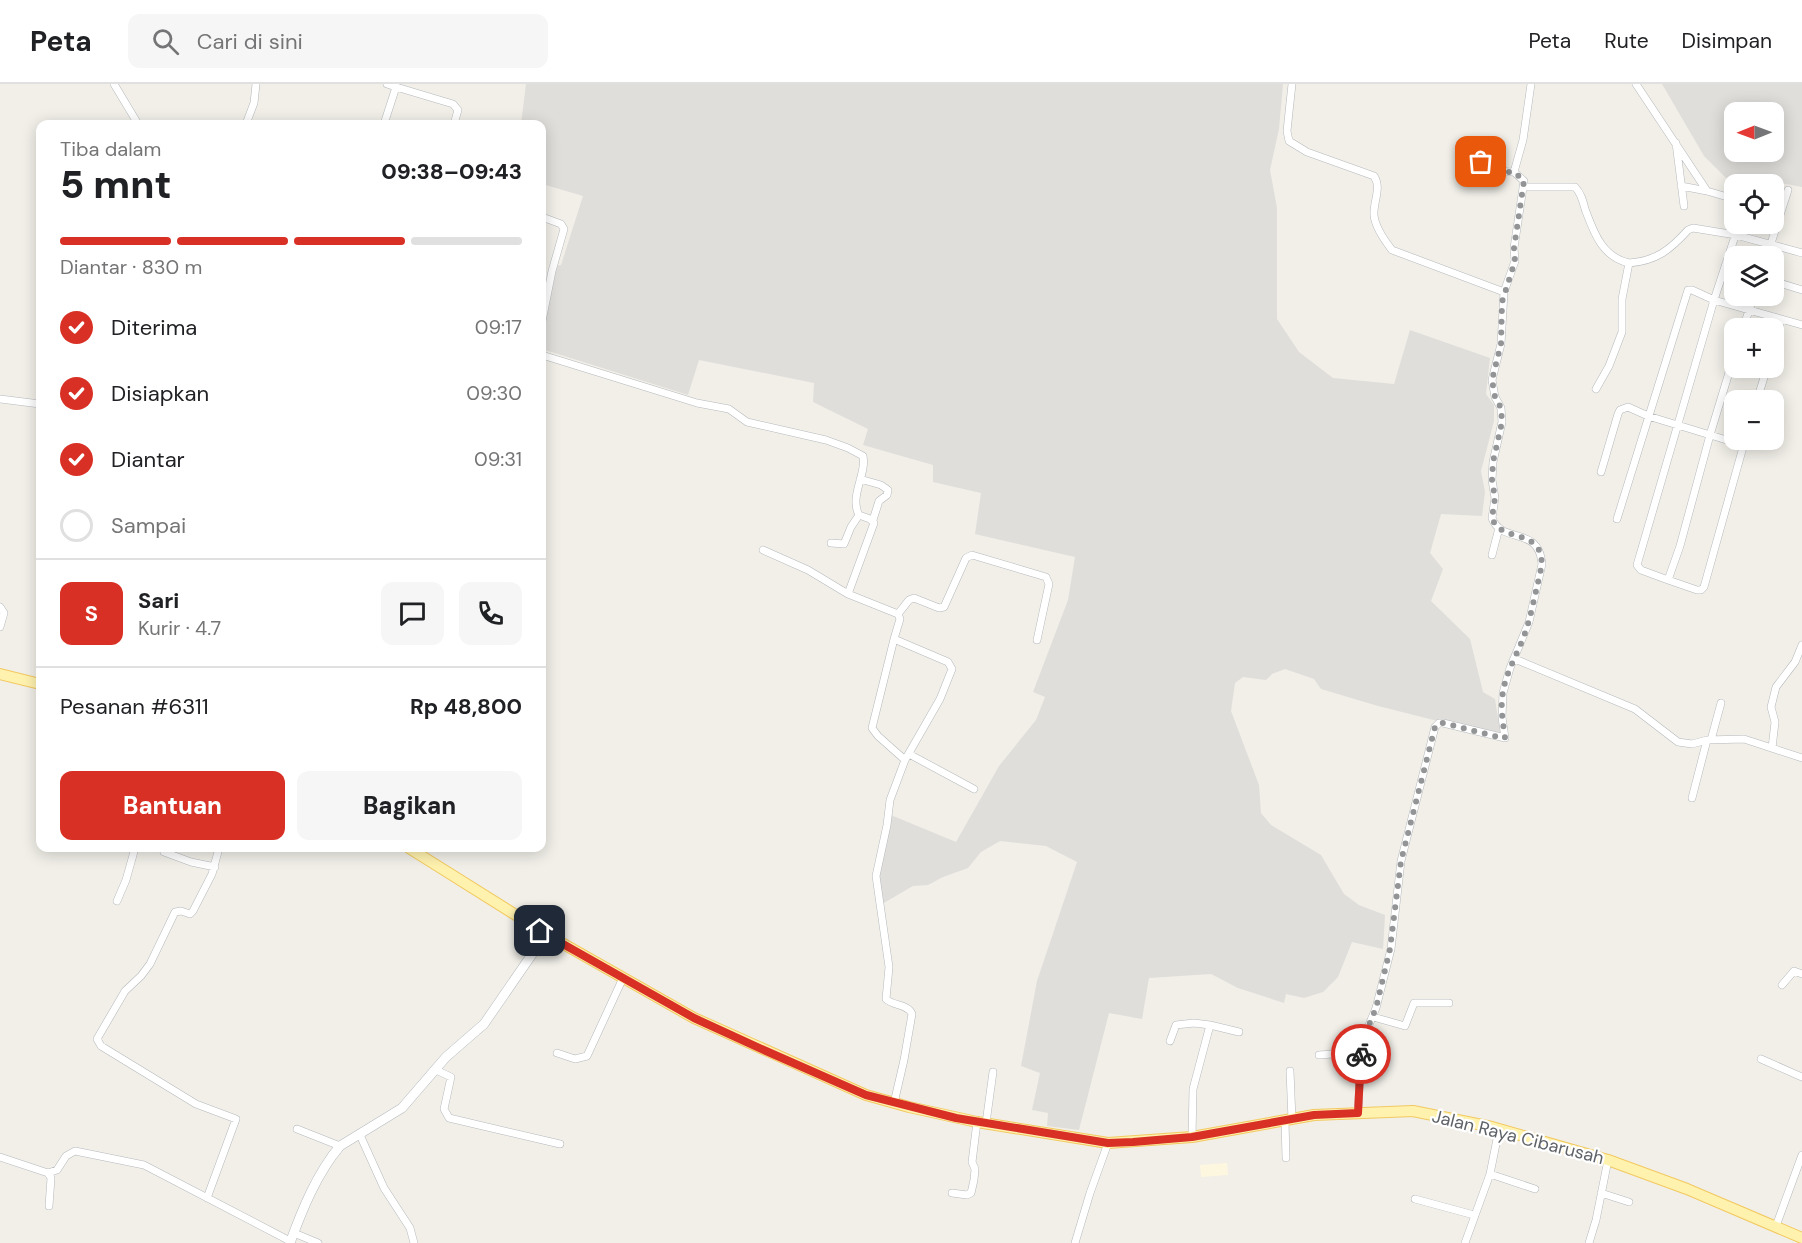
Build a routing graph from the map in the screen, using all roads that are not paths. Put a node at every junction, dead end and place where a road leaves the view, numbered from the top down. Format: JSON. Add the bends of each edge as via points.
{"nodes":[{"id":1,"x":114,"y":84,"type":"edge"},
{"id":2,"x":256,"y":84,"type":"edge"},
{"id":3,"x":387,"y":84,"type":"edge"},
{"id":4,"x":1292,"y":84,"type":"edge"},
{"id":5,"x":1531,"y":84,"type":"edge"},
{"id":6,"x":1636,"y":84,"type":"edge"},
{"id":7,"x":396,"y":87,"type":"junction"},
{"id":8,"x":136,"y":120,"type":"edge"},
{"id":9,"x":248,"y":120,"type":"edge"},
{"id":10,"x":385,"y":120,"type":"edge"},
{"id":11,"x":455,"y":120,"type":"edge"},
{"id":12,"x":1675,"y":142,"type":"junction"},
{"id":13,"x":1472,"y":151,"type":"dead end"},
{"id":14,"x":1514,"y":172,"type":"junction"},
{"id":15,"x":1681,"y":186,"type":"junction"},
{"id":16,"x":1523,"y":187,"type":"junction"},
{"id":17,"x":1788,"y":190,"type":"dead end"},
{"id":18,"x":1707,"y":191,"type":"junction"},
{"id":19,"x":1724,"y":197,"type":"edge"},
{"id":20,"x":1684,"y":206,"type":"dead end"},
{"id":21,"x":546,"y":218,"type":"edge"},
{"id":22,"x":1736,"y":235,"type":"junction"},
{"id":23,"x":1771,"y":244,"type":"junction"},
{"id":24,"x":1802,"y":253,"type":"edge"},
{"id":25,"x":1629,"y":263,"type":"junction"},
{"id":26,"x":1784,"y":284,"type":"edge"},
{"id":27,"x":1802,"y":290,"type":"edge"},
{"id":28,"x":1504,"y":292,"type":"junction"},
{"id":29,"x":1714,"y":300,"type":"junction"},
{"id":30,"x":546,"y":301,"type":"edge"},
{"id":31,"x":1750,"y":306,"type":"edge"},
{"id":32,"x":1748,"y":310,"type":"junction"},
{"id":33,"x":1746,"y":318,"type":"edge"},
{"id":34,"x":1777,"y":318,"type":"edge"},
{"id":35,"x":1784,"y":320,"type":"edge"},
{"id":36,"x":1802,"y":325,"type":"edge"},
{"id":37,"x":546,"y":356,"type":"edge"},
{"id":38,"x":1727,"y":378,"type":"edge"},
{"id":39,"x":1596,"y":389,"type":"dead end"},
{"id":40,"x":0,"y":399,"type":"edge"},
{"id":41,"x":36,"y":404,"type":"edge"},
{"id":42,"x":1648,"y":416,"type":"junction"},
{"id":43,"x":1678,"y":425,"type":"junction"},
{"id":44,"x":1710,"y":435,"type":"junction"},
{"id":45,"x":1724,"y":438,"type":"edge"},
{"id":46,"x":1742,"y":450,"type":"edge"},
{"id":47,"x":1601,"y":472,"type":"dead end"},
{"id":48,"x":860,"y":479,"type":"junction"},
{"id":49,"x":859,"y":515,"type":"junction"},
{"id":50,"x":1617,"y":519,"type":"dead end"},
{"id":51,"x":873,"y":520,"type":"junction"},
{"id":52,"x":1499,"y":528,"type":"junction"},
{"id":53,"x":831,"y":543,"type":"dead end"},
{"id":54,"x":763,"y":550,"type":"dead end"},
{"id":55,"x":1492,"y":555,"type":"dead end"},
{"id":56,"x":1668,"y":580,"type":"junction"},
{"id":57,"x":848,"y":594,"type":"junction"},
{"id":58,"x":0,"y":607,"type":"edge"},
{"id":59,"x":898,"y":614,"type":"junction"},
{"id":60,"x":0,"y":627,"type":"edge"},
{"id":61,"x":894,"y":639,"type":"junction"},
{"id":62,"x":1037,"y":640,"type":"dead end"},
{"id":63,"x":1802,"y":645,"type":"edge"},
{"id":64,"x":1515,"y":659,"type":"junction"},
{"id":65,"x":0,"y":673,"type":"edge"},
{"id":66,"x":36,"y":681,"type":"edge"},
{"id":67,"x":1721,"y":703,"type":"dead end"},
{"id":68,"x":1709,"y":740,"type":"junction"},
{"id":69,"x":1772,"y":748,"type":"junction"},
{"id":70,"x":907,"y":757,"type":"junction"},
{"id":71,"x":1802,"y":758,"type":"edge"},
{"id":72,"x":974,"y":789,"type":"dead end"},
{"id":73,"x":1692,"y":798,"type":"dead end"},
{"id":74,"x":134,"y":852,"type":"edge"},
{"id":75,"x":164,"y":852,"type":"dead end"},
{"id":76,"x":218,"y":852,"type":"edge"},
{"id":77,"x":413,"y":852,"type":"edge"},
{"id":78,"x":215,"y":867,"type":"junction"},
{"id":79,"x":117,"y":901,"type":"dead end"},
{"id":80,"x":546,"y":934,"type":"junction"},
{"id":81,"x":1802,"y":974,"type":"edge"},
{"id":82,"x":623,"y":978,"type":"junction"},
{"id":83,"x":1782,"y":985,"type":"dead end"},
{"id":84,"x":1449,"y":1003,"type":"dead end"},
{"id":85,"x":1373,"y":1017,"type":"junction"},
{"id":86,"x":1210,"y":1025,"type":"junction"},
{"id":87,"x":1239,"y":1032,"type":"dead end"},
{"id":88,"x":1170,"y":1041,"type":"dead end"},
{"id":89,"x":1361,"y":1052,"type":"junction"},
{"id":90,"x":557,"y":1053,"type":"dead end"},
{"id":91,"x":1319,"y":1055,"type":"dead end"},
{"id":92,"x":1761,"y":1059,"type":"dead end"},
{"id":93,"x":436,"y":1070,"type":"junction"},
{"id":94,"x":1290,"y":1071,"type":"dead end"},
{"id":95,"x":993,"y":1072,"type":"dead end"},
{"id":96,"x":1802,"y":1077,"type":"edge"},
{"id":97,"x":894,"y":1103,"type":"junction"},
{"id":98,"x":1358,"y":1113,"type":"junction"},
{"id":99,"x":1289,"y":1120,"type":"junction"},
{"id":100,"x":982,"y":1123,"type":"junction"},
{"id":101,"x":297,"y":1129,"type":"dead end"},
{"id":102,"x":1499,"y":1129,"type":"junction"},
{"id":103,"x":360,"y":1135,"type":"junction"},
{"id":104,"x":1192,"y":1137,"type":"junction"},
{"id":105,"x":1108,"y":1143,"type":"junction"},
{"id":106,"x":560,"y":1144,"type":"dead end"},
{"id":107,"x":340,"y":1146,"type":"junction"},
{"id":108,"x":1802,"y":1155,"type":"edge"},
{"id":109,"x":0,"y":1157,"type":"edge"},
{"id":110,"x":1287,"y":1158,"type":"dead end"},
{"id":111,"x":1608,"y":1160,"type":"junction"},
{"id":112,"x":48,"y":1173,"type":"junction"},
{"id":113,"x":1490,"y":1174,"type":"junction"},
{"id":114,"x":1535,"y":1189,"type":"dead end"},
{"id":115,"x":952,"y":1193,"type":"dead end"},
{"id":116,"x":1601,"y":1193,"type":"junction"},
{"id":117,"x":207,"y":1198,"type":"junction"},
{"id":118,"x":1415,"y":1199,"type":"dead end"},
{"id":119,"x":1629,"y":1202,"type":"dead end"},
{"id":120,"x":49,"y":1206,"type":"dead end"},
{"id":121,"x":1474,"y":1215,"type":"junction"},
{"id":122,"x":1776,"y":1226,"type":"junction"},
{"id":123,"x":1802,"y":1238,"type":"edge"},
{"id":124,"x":291,"y":1239,"type":"edge"},
{"id":125,"x":318,"y":1243,"type":"edge"},
{"id":126,"x":414,"y":1243,"type":"edge"},
{"id":127,"x":1076,"y":1243,"type":"edge"},
{"id":128,"x":1465,"y":1243,"type":"edge"},
{"id":129,"x":1589,"y":1243,"type":"edge"}],
"edges":[{"from":1,"to":8,"type":"street"},
{"from":2,"to":9,"type":"street"},
{"from":3,"to":7,"type":"street"},
{"from":4,"to":28,"type":"street","via":[[1289,141],[1307,152],[1374,176],[1378,184],[1374,217],[1392,250]]},
{"from":5,"to":14,"type":"street"},
{"from":6,"to":12,"type":"street"},
{"from":7,"to":10,"type":"street"},
{"from":7,"to":11,"type":"street","via":[[456,106]]},
{"from":12,"to":15,"type":"street"},
{"from":12,"to":18,"type":"street"},
{"from":13,"to":14,"type":"street","via":[[1493,170]]},
{"from":14,"to":16,"type":"street","via":[[1524,179]]},
{"from":15,"to":18,"type":"street"},
{"from":15,"to":20,"type":"street"},
{"from":16,"to":25,"type":"street","via":[[1575,187],[1604,249],[1617,260]]},
{"from":16,"to":28,"type":"street","via":[[1515,261]]},
{"from":17,"to":23,"type":"street"},
{"from":18,"to":19,"type":"street"},
{"from":21,"to":30,"type":"street","via":[[564,229]]},
{"from":22,"to":23,"type":"street"},
{"from":22,"to":25,"type":"street","via":[[1693,228],[1663,254]]},
{"from":22,"to":29,"type":"street"},
{"from":23,"to":24,"type":"street"},
{"from":25,"to":39,"type":"street","via":[[1622,299],[1622,332],[1610,366]]},
{"from":26,"to":27,"type":"street"},
{"from":28,"to":52,"type":"street","via":[[1501,344],[1492,380],[1502,414],[1492,471],[1492,518]]},
{"from":29,"to":32,"type":"street"},
{"from":29,"to":42,"type":"street","via":[[1692,290],[1686,292]]},
{"from":29,"to":43,"type":"street"},
{"from":31,"to":32,"type":"street"},
{"from":32,"to":33,"type":"street"},
{"from":32,"to":34,"type":"street"},
{"from":35,"to":36,"type":"street"},
{"from":37,"to":48,"type":"street","via":[[697,403],[729,409],[747,422],[848,448],[864,458]]},
{"from":38,"to":44,"type":"street"},
{"from":40,"to":41,"type":"street"},
{"from":42,"to":43,"type":"street"},
{"from":42,"to":47,"type":"street","via":[[1631,407],[1620,410]]},
{"from":42,"to":50,"type":"street"},
{"from":43,"to":44,"type":"street"},
{"from":43,"to":56,"type":"street","via":[[1637,565]]},
{"from":44,"to":45,"type":"street"},
{"from":44,"to":56,"type":"street"},
{"from":46,"to":56,"type":"street","via":[[1703,589]]},
{"from":48,"to":49,"type":"street","via":[[856,508]]},
{"from":48,"to":51,"type":"street","via":[[888,490],[879,501]]},
{"from":49,"to":51,"type":"street"},
{"from":49,"to":53,"type":"street","via":[[844,544]]},
{"from":51,"to":57,"type":"street"},
{"from":52,"to":55,"type":"street"},
{"from":52,"to":64,"type":"street","via":[[1533,542],[1542,564],[1529,622]]},
{"from":54,"to":57,"type":"street"},
{"from":57,"to":59,"type":"street"},
{"from":58,"to":60,"type":"street","via":[[4,613]]},
{"from":59,"to":61,"type":"street"},
{"from":59,"to":62,"type":"street","via":[[914,598],[939,608],[945,606],[966,558],[972,555],[1046,576],[1049,584]]},
{"from":61,"to":70,"type":"street","via":[[872,728]]},
{"from":61,"to":70,"type":"street","via":[[948,663],[952,669]]},
{"from":63,"to":69,"type":"street","via":[[1776,687]]},
{"from":64,"to":68,"type":"street","via":[[1635,709],[1678,742]]},
{"from":64,"to":85,"type":"street","via":[[1501,703],[1504,738],[1443,723],[1435,727],[1401,861],[1392,943]]},
{"from":65,"to":66,"type":"main road"},
{"from":67,"to":68,"type":"street"},
{"from":68,"to":69,"type":"street","via":[[1743,739]]},
{"from":68,"to":73,"type":"street"},
{"from":69,"to":71,"type":"street"},
{"from":70,"to":72,"type":"street"},
{"from":70,"to":97,"type":"street","via":[[891,793],[876,876],[890,967],[886,996],[889,1002],[909,1009],[912,1014]]},
{"from":74,"to":79,"type":"street"},
{"from":75,"to":78,"type":"street"},
{"from":76,"to":78,"type":"street"},
{"from":77,"to":80,"type":"main road","name":"Jalan Raya Cibarusah"},
{"from":78,"to":117,"type":"street","via":[[193,911],[175,912],[150,964],[125,992],[97,1039],[100,1046],[196,1104],[236,1119]]},
{"from":80,"to":82,"type":"main road","name":"Jalan Raya Cibarusah"},
{"from":80,"to":93,"type":"street","via":[[484,1024]]},
{"from":81,"to":83,"type":"street","via":[[1791,972]]},
{"from":82,"to":90,"type":"street","via":[[587,1056],[575,1059]]},
{"from":82,"to":97,"type":"main road","name":"Jalan Raya Cibarusah","via":[[694,1018],[866,1095]]},
{"from":84,"to":85,"type":"street","via":[[1414,1003],[1405,1026]]},
{"from":85,"to":89,"type":"street"},
{"from":86,"to":87,"type":"street"},
{"from":86,"to":88,"type":"street","via":[[1176,1025]]},
{"from":86,"to":104,"type":"street","via":[[1193,1089]]},
{"from":89,"to":91,"type":"street"},
{"from":89,"to":98,"type":"street"},
{"from":92,"to":96,"type":"street"},
{"from":93,"to":103,"type":"street","via":[[402,1108]]},
{"from":93,"to":106,"type":"street","via":[[451,1077],[444,1109],[449,1118]]},
{"from":94,"to":99,"type":"street"},
{"from":95,"to":100,"type":"street"},
{"from":97,"to":100,"type":"main road","name":"Jalan Raya Cibarusah"},
{"from":98,"to":99,"type":"main road","name":"Jalan Raya Cibarusah"},
{"from":98,"to":102,"type":"main road","name":"Jalan Raya Cibarusah","via":[[1413,1111]]},
{"from":99,"to":104,"type":"main road","name":"Jalan Raya Cibarusah"},
{"from":99,"to":110,"type":"street"},
{"from":100,"to":105,"type":"main road","name":"Jalan Raya Cibarusah"},
{"from":100,"to":115,"type":"street","via":[[972,1162],[975,1169],[971,1193]]},
{"from":101,"to":107,"type":"street"},
{"from":102,"to":111,"type":"main road","name":"Jalan Raya Cibarusah"},
{"from":102,"to":113,"type":"street"},
{"from":103,"to":107,"type":"street"},
{"from":103,"to":126,"type":"street","via":[[384,1188],[410,1228]]},
{"from":104,"to":105,"type":"main road","name":"Jalan Raya Cibarusah"},
{"from":105,"to":127,"type":"street"},
{"from":107,"to":124,"type":"street","via":[[323,1168]]},
{"from":108,"to":122,"type":"street"},
{"from":109,"to":112,"type":"street"},
{"from":111,"to":116,"type":"street"},
{"from":111,"to":122,"type":"main road","name":"Jalan Raya Cibarusah"},
{"from":112,"to":117,"type":"street","via":[[57,1170],[66,1155],[75,1151],[144,1165]]},
{"from":112,"to":120,"type":"street"},
{"from":113,"to":114,"type":"street"},
{"from":113,"to":121,"type":"street"},
{"from":116,"to":119,"type":"street"},
{"from":116,"to":129,"type":"street"},
{"from":117,"to":124,"type":"street"},
{"from":118,"to":121,"type":"street"},
{"from":121,"to":128,"type":"street"},
{"from":122,"to":123,"type":"main road","name":"Jalan Raya Cibarusah"},
{"from":124,"to":125,"type":"street"}]}
